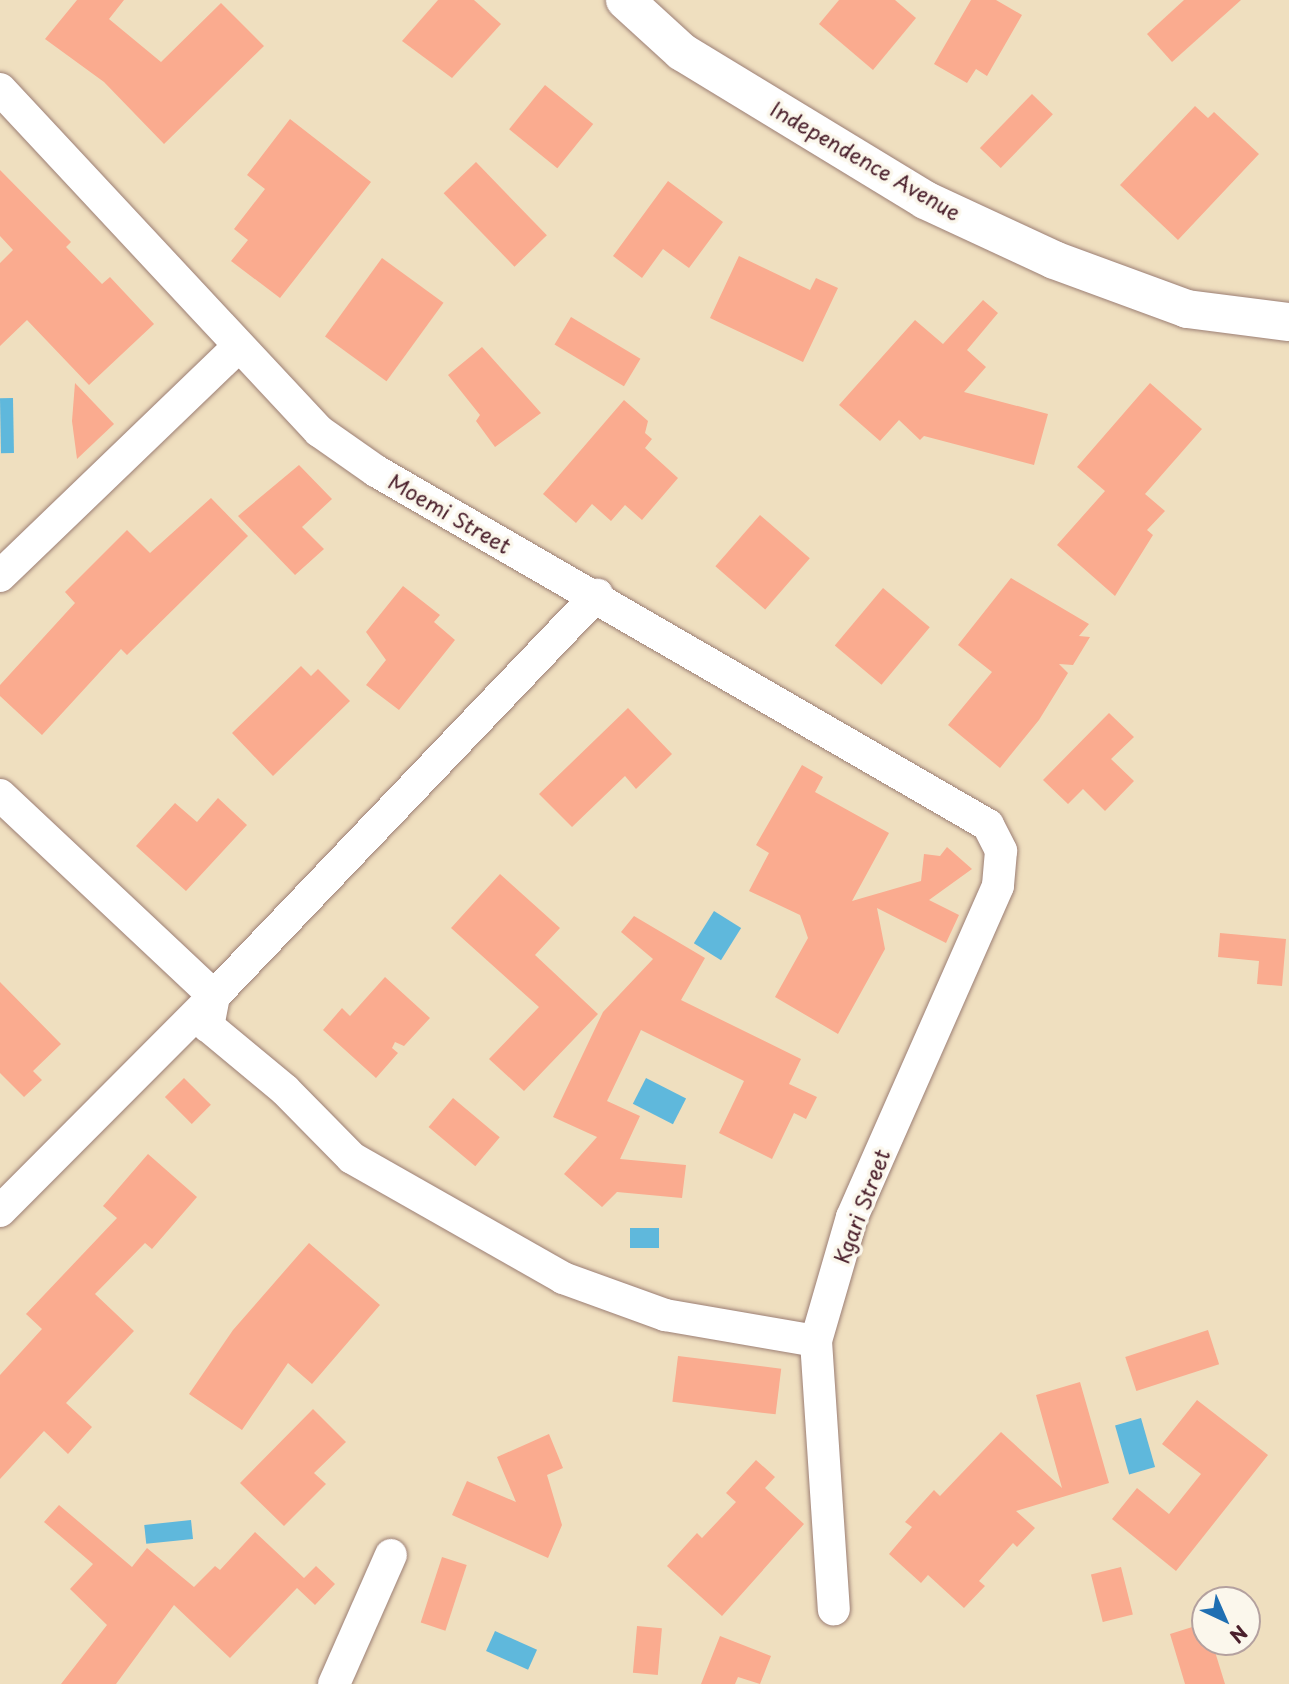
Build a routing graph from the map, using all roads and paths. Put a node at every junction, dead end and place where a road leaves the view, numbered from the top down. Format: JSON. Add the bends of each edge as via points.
{"nodes":[{"id":1,"x":625,"y":0,"type":"edge"},
{"id":2,"x":0,"y":89,"type":"edge"},
{"id":3,"x":1289,"y":322,"type":"edge"},
{"id":4,"x":237,"y":348,"type":"junction"},
{"id":5,"x":0,"y":576,"type":"edge"},
{"id":6,"x":597,"y":595,"type":"junction"},
{"id":7,"x":0,"y":795,"type":"edge"},
{"id":8,"x":988,"y":825,"type":"joint"},
{"id":9,"x":214,"y":996,"type":"junction"},
{"id":10,"x":0,"y":1211,"type":"edge"},
{"id":11,"x":816,"y":1341,"type":"junction"},
{"id":12,"x":391,"y":1555,"type":"dead end"},
{"id":13,"x":834,"y":1609,"type":"dead end"},
{"id":14,"x":334,"y":1684,"type":"edge"}],
"edges":[{"from":1,"to":3,"type":"street","name":"Independence Avenue","via":[[682,52],[925,200],[1054,260],[1187,309]]},
{"from":2,"to":4,"type":"street","name":"Moemi Street"},
{"from":4,"to":5,"type":"street"},
{"from":4,"to":6,"type":"street","name":"Moemi Street","via":[[319,431],[376,471]]},
{"from":6,"to":8,"type":"street","name":"Moemi Street"},
{"from":6,"to":9,"type":"street"},
{"from":7,"to":9,"type":"street"},
{"from":8,"to":11,"type":"street","name":"Kgari Street","via":[[1001,851],[998,886],[852,1217]]},
{"from":9,"to":10,"type":"street"},
{"from":9,"to":11,"type":"street","via":[[208,1026],[285,1090],[352,1158],[448,1215],[563,1278],[665,1315]]},
{"from":11,"to":13,"type":"street","name":"Kgari Street"},
{"from":12,"to":14,"type":"street"}]}
